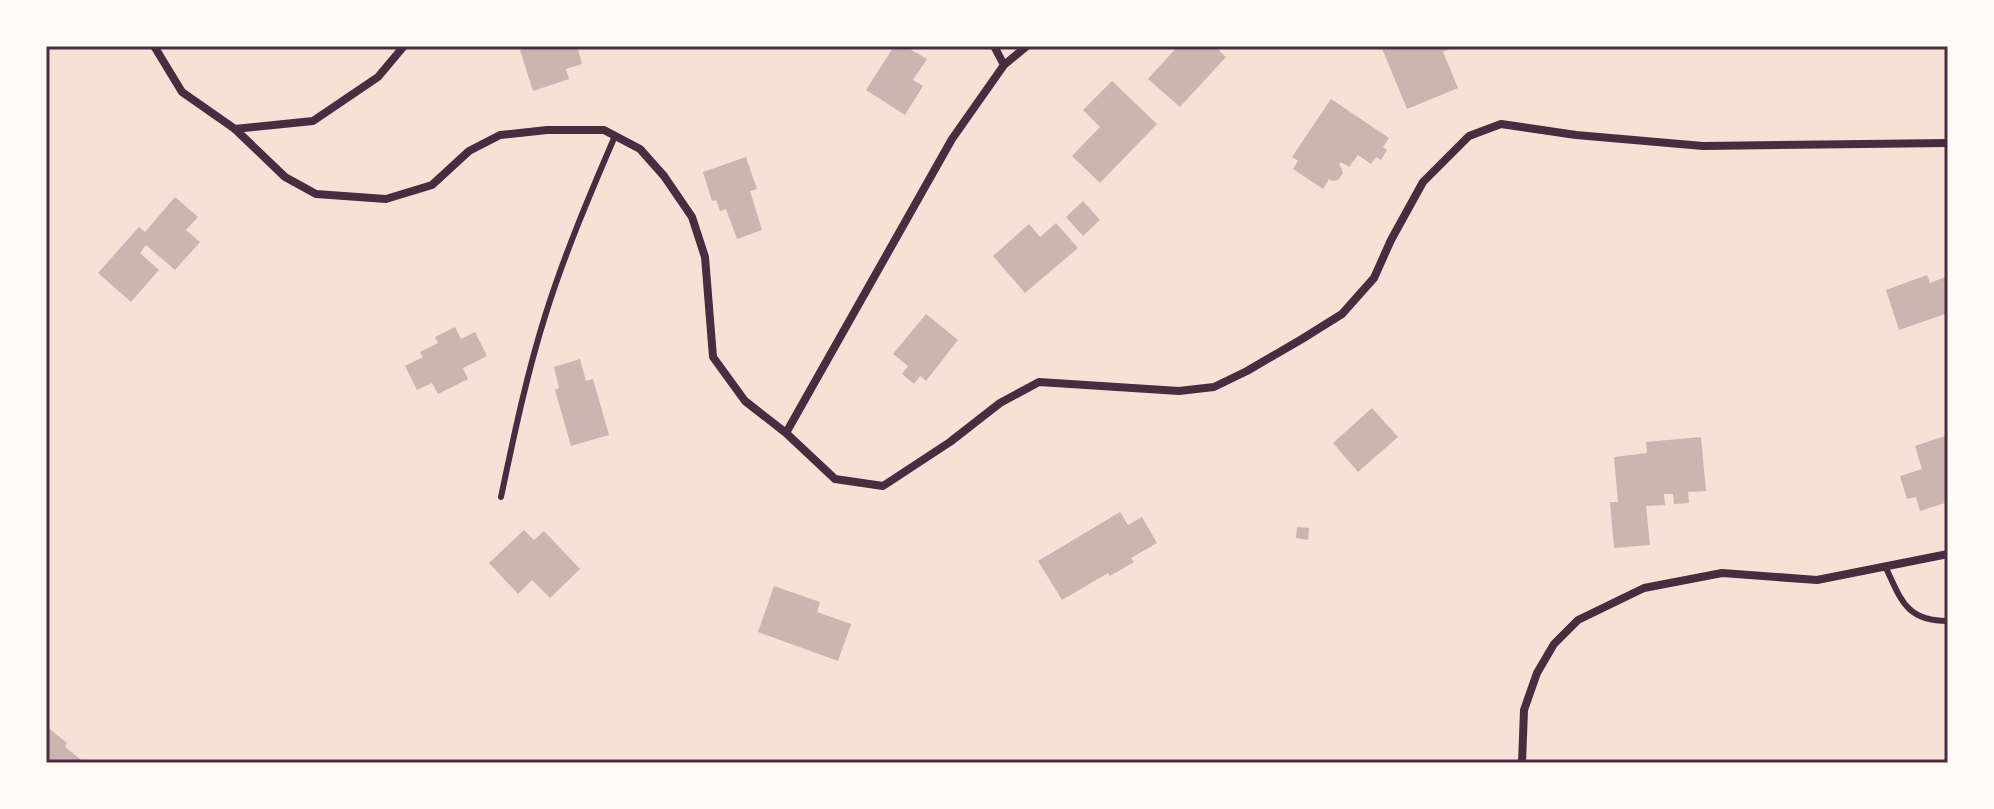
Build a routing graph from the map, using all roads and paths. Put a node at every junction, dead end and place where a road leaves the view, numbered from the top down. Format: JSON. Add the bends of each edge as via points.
{"nodes":[{"id":1,"x":154,"y":46,"type":"edge"},
{"id":2,"x":404,"y":46,"type":"edge"},
{"id":3,"x":994,"y":46,"type":"edge"},
{"id":4,"x":1027,"y":46,"type":"edge"},
{"id":5,"x":1004,"y":65,"type":"junction"},
{"id":6,"x":235,"y":129,"type":"junction"},
{"id":7,"x":615,"y":136,"type":"junction"},
{"id":8,"x":1948,"y":143,"type":"edge"},
{"id":9,"x":786,"y":433,"type":"junction"},
{"id":10,"x":501,"y":497,"type":"dead end"},
{"id":11,"x":1948,"y":554,"type":"edge"},
{"id":12,"x":1885,"y":566,"type":"junction"},
{"id":13,"x":1948,"y":621,"type":"edge"},
{"id":14,"x":1522,"y":763,"type":"edge"}],
"edges":[{"from":1,"to":6,"type":"street","via":[[182,92]]},
{"from":2,"to":6,"type":"street","via":[[378,77],[313,121]]},
{"from":3,"to":5,"type":"street"},
{"from":4,"to":5,"type":"street"},
{"from":5,"to":9,"type":"street","via":[[952,139]]},
{"from":6,"to":7,"type":"street","via":[[285,177],[316,194],[386,199],[432,185],[469,151],[500,135],[604,130]]},
{"from":7,"to":9,"type":"street","via":[[640,149],[692,217],[705,257],[713,357],[745,401]]},
{"from":7,"to":10,"type":"lane","via":[[546,312]]},
{"from":8,"to":9,"type":"street","via":[[1703,146],[1501,124],[1469,136],[1423,182],[1374,278],[1342,314],[1214,387],[1179,391],[1039,382],[1000,403],[883,486],[835,479]]},
{"from":11,"to":12,"type":"street"},
{"from":12,"to":13,"type":"lane","via":[[1904,606],[1919,617]]},
{"from":12,"to":14,"type":"street","via":[[1817,580],[1722,573],[1644,588],[1578,620],[1554,644],[1537,673],[1524,710]]}]}
